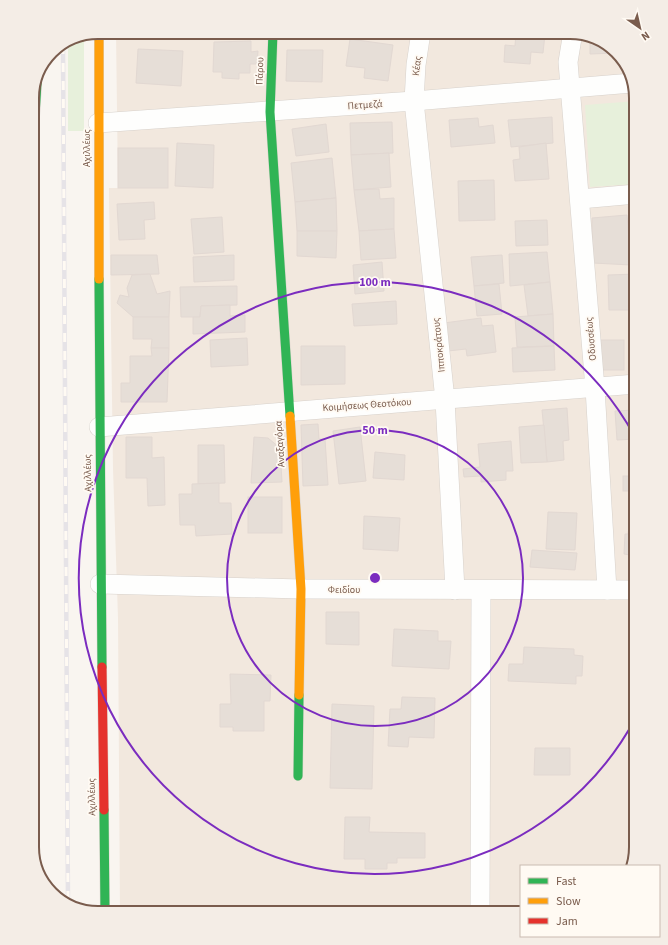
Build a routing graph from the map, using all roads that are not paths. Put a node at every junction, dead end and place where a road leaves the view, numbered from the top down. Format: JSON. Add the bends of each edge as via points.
{"nodes":[{"id":1,"x":99,"y":39,"type":"edge"},
{"id":2,"x":273,"y":39,"type":"edge"},
{"id":3,"x":420,"y":39,"type":"edge"},
{"id":4,"x":572,"y":39,"type":"edge"},
{"id":5,"x":627,"y":83,"type":"edge"},
{"id":6,"x":570,"y":89,"type":"junction"},
{"id":7,"x":414,"y":101,"type":"junction"},
{"id":8,"x":270,"y":112,"type":"junction"},
{"id":9,"x":98,"y":123,"type":"junction"},
{"id":10,"x":629,"y":195,"type":"edge"},
{"id":11,"x":580,"y":199,"type":"junction"},
{"id":12,"x":629,"y":385,"type":"edge"},
{"id":13,"x":595,"y":388,"type":"junction"},
{"id":14,"x":445,"y":400,"type":"junction"},
{"id":15,"x":289,"y":412,"type":"junction"},
{"id":16,"x":99,"y":427,"type":"junction"},
{"id":17,"x":100,"y":584,"type":"junction"},
{"id":18,"x":301,"y":589,"type":"junction"},
{"id":19,"x":455,"y":590,"type":"junction"},
{"id":20,"x":481,"y":590,"type":"junction"},
{"id":21,"x":607,"y":590,"type":"junction"},
{"id":22,"x":629,"y":590,"type":"edge"},
{"id":23,"x":298,"y":776,"type":"dead end"},
{"id":24,"x":105,"y":906,"type":"edge"},
{"id":25,"x":480,"y":906,"type":"edge"}],
"edges":[{"from":1,"to":9,"type":"street","name":"Αχιλλέως"},
{"from":2,"to":8,"type":"street","name":"Πάρου"},
{"from":3,"to":7,"type":"street","name":"Κέας"},
{"from":4,"to":6,"type":"street","name":"Οδυσσέως","via":[[568,62]]},
{"from":5,"to":6,"type":"street","name":"Πετμεζά"},
{"from":6,"to":7,"type":"street","name":"Πετμεζά"},
{"from":6,"to":11,"type":"street","name":"Οδυσσέως"},
{"from":7,"to":8,"type":"street","name":"Πετμεζά"},
{"from":7,"to":14,"type":"street","name":"Ιπποκράτους"},
{"from":8,"to":9,"type":"street","name":"Πετμεζά"},
{"from":8,"to":15,"type":"street","name":"Αναξαγόρα"},
{"from":9,"to":16,"type":"street","name":"Αχιλλέως"},
{"from":10,"to":11,"type":"street"},
{"from":11,"to":13,"type":"street","name":"Οδυσσέως"},
{"from":12,"to":13,"type":"street","name":"Κοιμήσεως Θεοτόκου"},
{"from":13,"to":14,"type":"street","name":"Κοιμήσεως Θεοτόκου"},
{"from":13,"to":21,"type":"street","name":"Οδυσσέως"},
{"from":14,"to":15,"type":"street","name":"Κοιμήσεως Θεοτόκου"},
{"from":14,"to":19,"type":"street","name":"Ιπποκράτους"},
{"from":15,"to":16,"type":"street","name":"Κοιμήσεως Θεοτόκου"},
{"from":15,"to":18,"type":"street","name":"Αναξαγόρα"},
{"from":16,"to":17,"type":"street","name":"Αχιλλέως"},
{"from":17,"to":18,"type":"street","name":"Φειδίου"},
{"from":17,"to":24,"type":"street","name":"Αχιλλέως"},
{"from":18,"to":19,"type":"street","name":"Φειδίου"},
{"from":18,"to":23,"type":"street","name":"Αναξαγόρα"},
{"from":19,"to":20,"type":"street","name":"Φειδίου"},
{"from":20,"to":21,"type":"street","name":"Φειδίου"},
{"from":20,"to":25,"type":"street"},
{"from":21,"to":22,"type":"street","name":"Φειδίου"}]}
